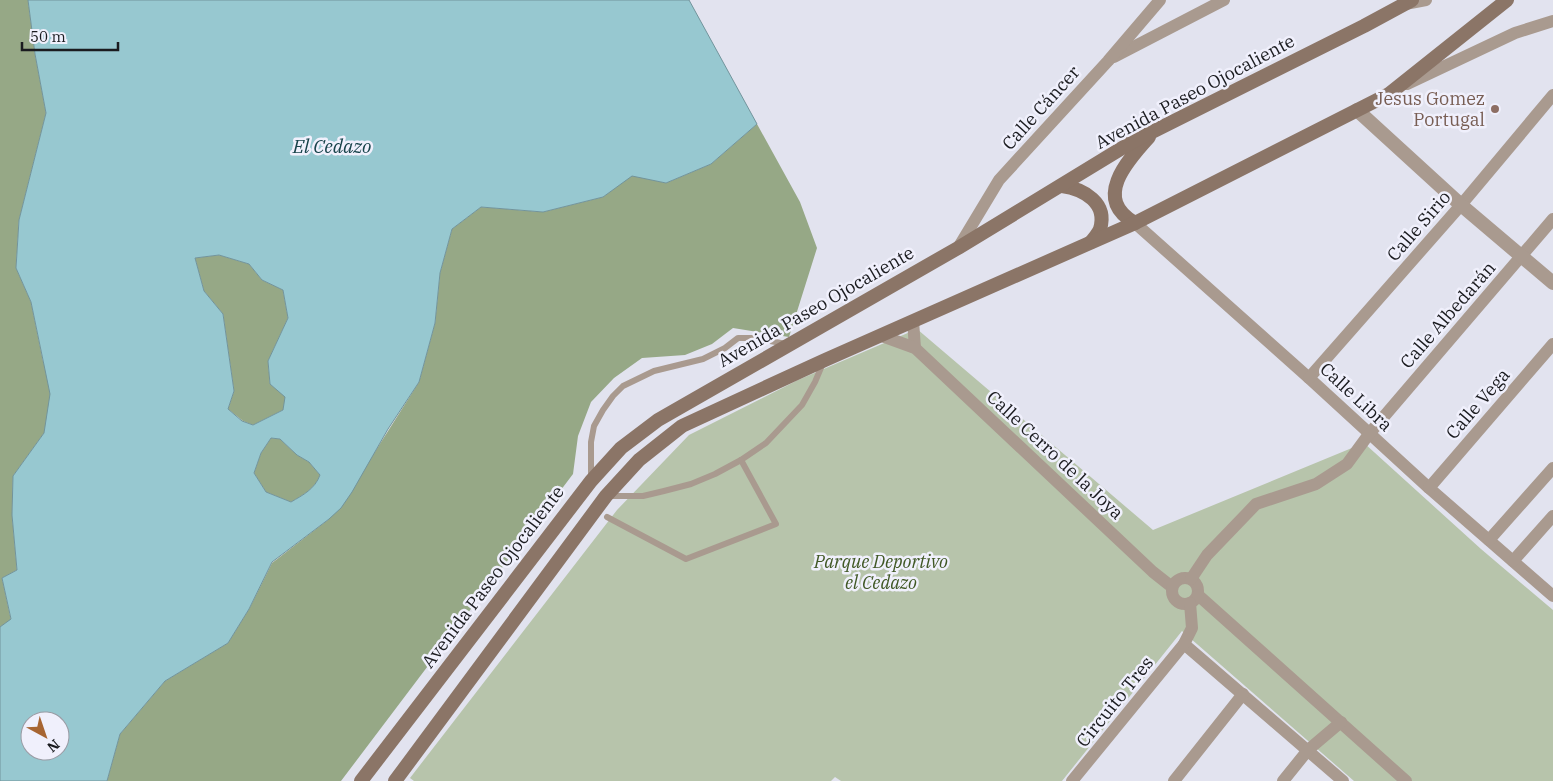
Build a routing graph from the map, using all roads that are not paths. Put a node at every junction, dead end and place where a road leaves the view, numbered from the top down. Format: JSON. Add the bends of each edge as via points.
{"nodes":[{"id":1,"x":1160,"y":0,"type":"edge"},
{"id":2,"x":1224,"y":0,"type":"edge"},
{"id":3,"x":1426,"y":0,"type":"edge"},
{"id":4,"x":1507,"y":0,"type":"edge"},
{"id":5,"x":1406,"y":1,"type":"edge"},
{"id":6,"x":1553,"y":21,"type":"edge"},
{"id":7,"x":1108,"y":61,"type":"junction"},
{"id":8,"x":1395,"y":90,"type":"junction"},
{"id":9,"x":1553,"y":95,"type":"edge"},
{"id":10,"x":1357,"y":110,"type":"junction"},
{"id":11,"x":1155,"y":131,"type":"junction"},
{"id":12,"x":1062,"y":186,"type":"junction"},
{"id":13,"x":1461,"y":205,"type":"junction"},
{"id":14,"x":1553,"y":219,"type":"edge"},
{"id":15,"x":1135,"y":223,"type":"junction"},
{"id":16,"x":1091,"y":242,"type":"junction"},
{"id":17,"x":958,"y":248,"type":"junction"},
{"id":18,"x":1522,"y":256,"type":"junction"},
{"id":19,"x":1553,"y":283,"type":"edge"},
{"id":20,"x":913,"y":321,"type":"junction"},
{"id":21,"x":882,"y":336,"type":"junction"},
{"id":22,"x":1553,"y":344,"type":"edge"},
{"id":23,"x":788,"y":345,"type":"junction"},
{"id":24,"x":915,"y":348,"type":"junction"},
{"id":25,"x":825,"y":360,"type":"junction"},
{"id":26,"x":1309,"y":378,"type":"junction"},
{"id":27,"x":1369,"y":434,"type":"junction"},
{"id":28,"x":741,"y":460,"type":"junction"},
{"id":29,"x":1553,"y":468,"type":"edge"},
{"id":30,"x":591,"y":481,"type":"junction"},
{"id":31,"x":1429,"y":488,"type":"junction"},
{"id":32,"x":606,"y":496,"type":"junction"},
{"id":33,"x":1553,"y":516,"type":"edge"},
{"id":34,"x":607,"y":517,"type":"dead end"},
{"id":35,"x":1489,"y":540,"type":"junction"},
{"id":36,"x":1513,"y":562,"type":"junction"},
{"id":37,"x":1192,"y":579,"type":"junction"},
{"id":38,"x":1172,"y":587,"type":"junction"},
{"id":39,"x":1553,"y":596,"type":"edge"},
{"id":40,"x":1194,"y":599,"type":"junction"},
{"id":41,"x":1184,"y":644,"type":"junction"},
{"id":42,"x":1242,"y":694,"type":"junction"},
{"id":43,"x":1340,"y":722,"type":"junction"},
{"id":44,"x":1308,"y":750,"type":"junction"},
{"id":45,"x":361,"y":781,"type":"edge"},
{"id":46,"x":395,"y":781,"type":"edge"},
{"id":47,"x":1072,"y":781,"type":"edge"},
{"id":48,"x":1174,"y":781,"type":"edge"},
{"id":49,"x":1283,"y":781,"type":"edge"},
{"id":50,"x":1343,"y":781,"type":"edge"},
{"id":51,"x":1406,"y":781,"type":"edge"}],
"edges":[{"from":1,"to":7,"type":"street","name":"Calle Cáncer"},
{"from":2,"to":7,"type":"street"},
{"from":3,"to":5,"type":"street"},
{"from":4,"to":8,"type":"main road"},
{"from":5,"to":11,"type":"main road","name":"Avenida Paseo Ojocaliente"},
{"from":6,"to":8,"type":"street","via":[[1515,33]]},
{"from":7,"to":17,"type":"street","name":"Calle Cáncer","via":[[999,180]]},
{"from":8,"to":10,"type":"main road"},
{"from":9,"to":13,"type":"street","name":"Calle Sirio"},
{"from":10,"to":13,"type":"street"},
{"from":10,"to":15,"type":"main road"},
{"from":11,"to":12,"type":"main road","name":"Avenida Paseo Ojocaliente"},
{"from":11,"to":15,"type":"main road","via":[[1138,150],[1115,186],[1117,208]]},
{"from":12,"to":16,"type":"main road","via":[[1089,195],[1098,204],[1102,215],[1100,230]]},
{"from":12,"to":17,"type":"main road","name":"Avenida Paseo Ojocaliente"},
{"from":13,"to":18,"type":"street"},
{"from":13,"to":26,"type":"street","name":"Calle Sirio"},
{"from":14,"to":18,"type":"street","name":"Calle Albedarán"},
{"from":15,"to":16,"type":"main road"},
{"from":15,"to":26,"type":"street","name":"Calle Libra"},
{"from":16,"to":20,"type":"main road"},
{"from":17,"to":23,"type":"main road","name":"Avenida Paseo Ojocaliente"},
{"from":18,"to":19,"type":"street"},
{"from":18,"to":27,"type":"street","name":"Calle Albedarán"},
{"from":20,"to":21,"type":"main road"},
{"from":20,"to":24,"type":"street"},
{"from":21,"to":24,"type":"street"},
{"from":21,"to":25,"type":"main road"},
{"from":22,"to":31,"type":"street","name":"Calle Vega"},
{"from":23,"to":30,"type":"main road","name":"Avenida Paseo Ojocaliente","via":[[658,420],[621,448]]},
{"from":23,"to":30,"type":"lane","via":[[738,338],[703,359],[654,371],[623,386],[594,426]]},
{"from":24,"to":38,"type":"street","name":"Calle Cerro de la Joya"},
{"from":25,"to":28,"type":"lane","via":[[802,405],[766,443]]},
{"from":25,"to":32,"type":"main road","via":[[682,426],[639,460]]},
{"from":26,"to":27,"type":"street","name":"Calle Libra"},
{"from":27,"to":31,"type":"street","name":"Calle Libra"},
{"from":27,"to":37,"type":"street","name":"Calle Albedarán","via":[[1347,464],[1316,484],[1256,504],[1207,555]]},
{"from":28,"to":32,"type":"lane","via":[[716,474],[673,489],[643,496]]},
{"from":28,"to":34,"type":"lane","via":[[776,524],[686,559]]},
{"from":29,"to":35,"type":"street"},
{"from":30,"to":45,"type":"main road","name":"Avenida Paseo Ojocaliente"},
{"from":31,"to":35,"type":"street","name":"Calle Libra"},
{"from":32,"to":46,"type":"main road"},
{"from":33,"to":36,"type":"street"},
{"from":35,"to":36,"type":"street","name":"Calle Libra"},
{"from":36,"to":39,"type":"street","name":"Calle Libra"},
{"from":37,"to":38,"type":"street","via":[[1180,578]]},
{"from":37,"to":40,"type":"street","via":[[1198,588]]},
{"from":38,"to":40,"type":"street","via":[[1178,602],[1184,604]]},
{"from":40,"to":41,"type":"street","via":[[1192,628]]},
{"from":40,"to":43,"type":"street"},
{"from":41,"to":42,"type":"street"},
{"from":41,"to":47,"type":"street","name":"Circuito Tres"},
{"from":42,"to":44,"type":"street"},
{"from":42,"to":48,"type":"street"},
{"from":43,"to":44,"type":"street"},
{"from":43,"to":51,"type":"street"},
{"from":44,"to":49,"type":"street"},
{"from":44,"to":50,"type":"street"}]}
